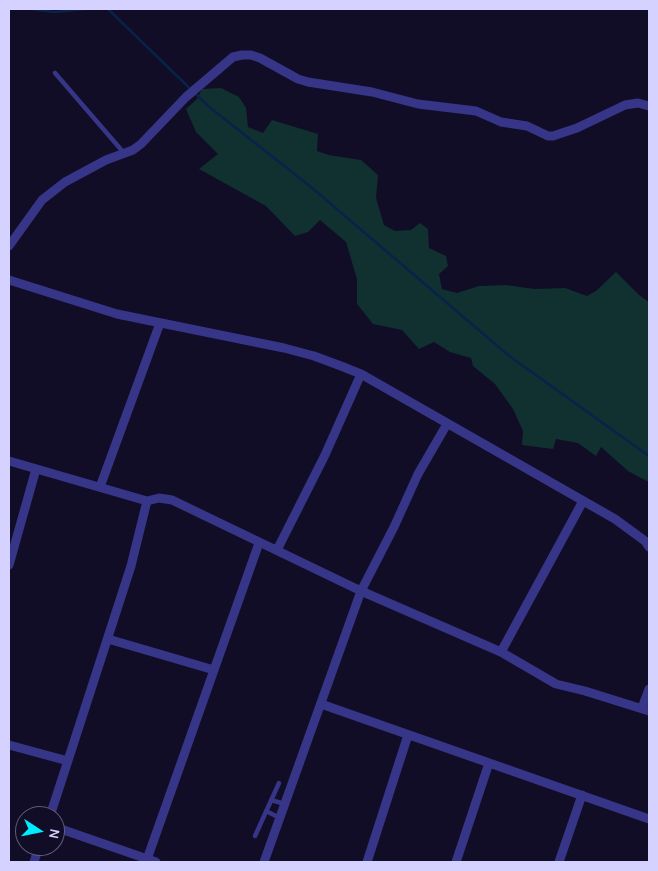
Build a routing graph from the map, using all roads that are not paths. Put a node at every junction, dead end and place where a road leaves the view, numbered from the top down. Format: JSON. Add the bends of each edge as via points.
{"nodes":[{"id":1,"x":55,"y":73,"type":"dead end"},
{"id":2,"x":649,"y":106,"type":"edge"},
{"id":3,"x":124,"y":154,"type":"junction"},
{"id":4,"x":9,"y":246,"type":"edge"},
{"id":5,"x":9,"y":280,"type":"edge"},
{"id":6,"x":160,"y":323,"type":"junction"},
{"id":7,"x":361,"y":374,"type":"junction"},
{"id":8,"x":447,"y":424,"type":"junction"},
{"id":9,"x":9,"y":461,"type":"edge"},
{"id":10,"x":36,"y":469,"type":"junction"},
{"id":11,"x":100,"y":487,"type":"junction"},
{"id":12,"x":147,"y":501,"type":"junction"},
{"id":13,"x":583,"y":501,"type":"junction"},
{"id":14,"x":259,"y":543,"type":"junction"},
{"id":15,"x":649,"y":547,"type":"edge"},
{"id":16,"x":277,"y":550,"type":"junction"},
{"id":17,"x":9,"y":565,"type":"edge"},
{"id":18,"x":361,"y":592,"type":"junction"},
{"id":19,"x":108,"y":639,"type":"junction"},
{"id":20,"x":501,"y":652,"type":"junction"},
{"id":21,"x":214,"y":670,"type":"junction"},
{"id":22,"x":649,"y":690,"type":"edge"},
{"id":23,"x":321,"y":704,"type":"junction"},
{"id":24,"x":646,"y":709,"type":"edge"},
{"id":25,"x":408,"y":735,"type":"junction"},
{"id":26,"x":9,"y":745,"type":"edge"},
{"id":27,"x":68,"y":761,"type":"junction"},
{"id":28,"x":489,"y":763,"type":"junction"},
{"id":29,"x":279,"y":783,"type":"dead end"},
{"id":30,"x":582,"y":796,"type":"junction"},
{"id":31,"x":271,"y":800,"type":"junction"},
{"id":32,"x":285,"y":804,"type":"junction"},
{"id":33,"x":53,"y":806,"type":"edge"},
{"id":34,"x":266,"y":811,"type":"junction"},
{"id":35,"x":280,"y":818,"type":"junction"},
{"id":36,"x":649,"y":819,"type":"edge"},
{"id":37,"x":65,"y":831,"type":"edge"},
{"id":38,"x":255,"y":836,"type":"dead end"},
{"id":39,"x":150,"y":861,"type":"edge"},
{"id":40,"x":264,"y":862,"type":"edge"},
{"id":41,"x":367,"y":862,"type":"edge"},
{"id":42,"x":456,"y":862,"type":"edge"},
{"id":43,"x":559,"y":862,"type":"edge"}],
"edges":[{"from":1,"to":3,"type":"lane"},
{"from":2,"to":3,"type":"street","via":[[638,103],[625,105],[577,128],[548,136],[476,111],[418,104],[372,92],[308,82],[260,58],[242,55],[233,57],[193,91],[141,144]]},
{"from":3,"to":4,"type":"street","via":[[65,182],[42,200]]},
{"from":5,"to":6,"type":"street","via":[[117,314]]},
{"from":6,"to":7,"type":"street","via":[[299,352]]},
{"from":6,"to":11,"type":"street"},
{"from":7,"to":8,"type":"street"},
{"from":7,"to":16,"type":"street"},
{"from":8,"to":13,"type":"street"},
{"from":8,"to":18,"type":"street","via":[[418,474]]},
{"from":9,"to":10,"type":"street"},
{"from":10,"to":11,"type":"street"},
{"from":10,"to":17,"type":"street"},
{"from":11,"to":12,"type":"street"},
{"from":12,"to":14,"type":"street","via":[[159,498],[172,500]]},
{"from":12,"to":19,"type":"street"},
{"from":13,"to":15,"type":"street","via":[[646,541]]},
{"from":13,"to":20,"type":"street"},
{"from":14,"to":16,"type":"street"},
{"from":14,"to":21,"type":"street"},
{"from":16,"to":18,"type":"street"},
{"from":18,"to":20,"type":"street"},
{"from":18,"to":23,"type":"street"},
{"from":19,"to":21,"type":"street"},
{"from":19,"to":27,"type":"street"},
{"from":20,"to":24,"type":"street","via":[[556,684]]},
{"from":21,"to":39,"type":"street"},
{"from":22,"to":24,"type":"street"},
{"from":23,"to":25,"type":"street"},
{"from":23,"to":32,"type":"street"},
{"from":25,"to":28,"type":"street"},
{"from":25,"to":41,"type":"street"},
{"from":26,"to":27,"type":"street"},
{"from":27,"to":33,"type":"street"},
{"from":28,"to":30,"type":"street"},
{"from":28,"to":42,"type":"street"},
{"from":29,"to":31,"type":"lane"},
{"from":30,"to":36,"type":"street"},
{"from":30,"to":43,"type":"street"},
{"from":31,"to":32,"type":"lane"},
{"from":31,"to":34,"type":"lane"},
{"from":32,"to":35,"type":"street"},
{"from":34,"to":35,"type":"lane"},
{"from":34,"to":38,"type":"lane"},
{"from":35,"to":40,"type":"street"},
{"from":37,"to":39,"type":"street"}]}
